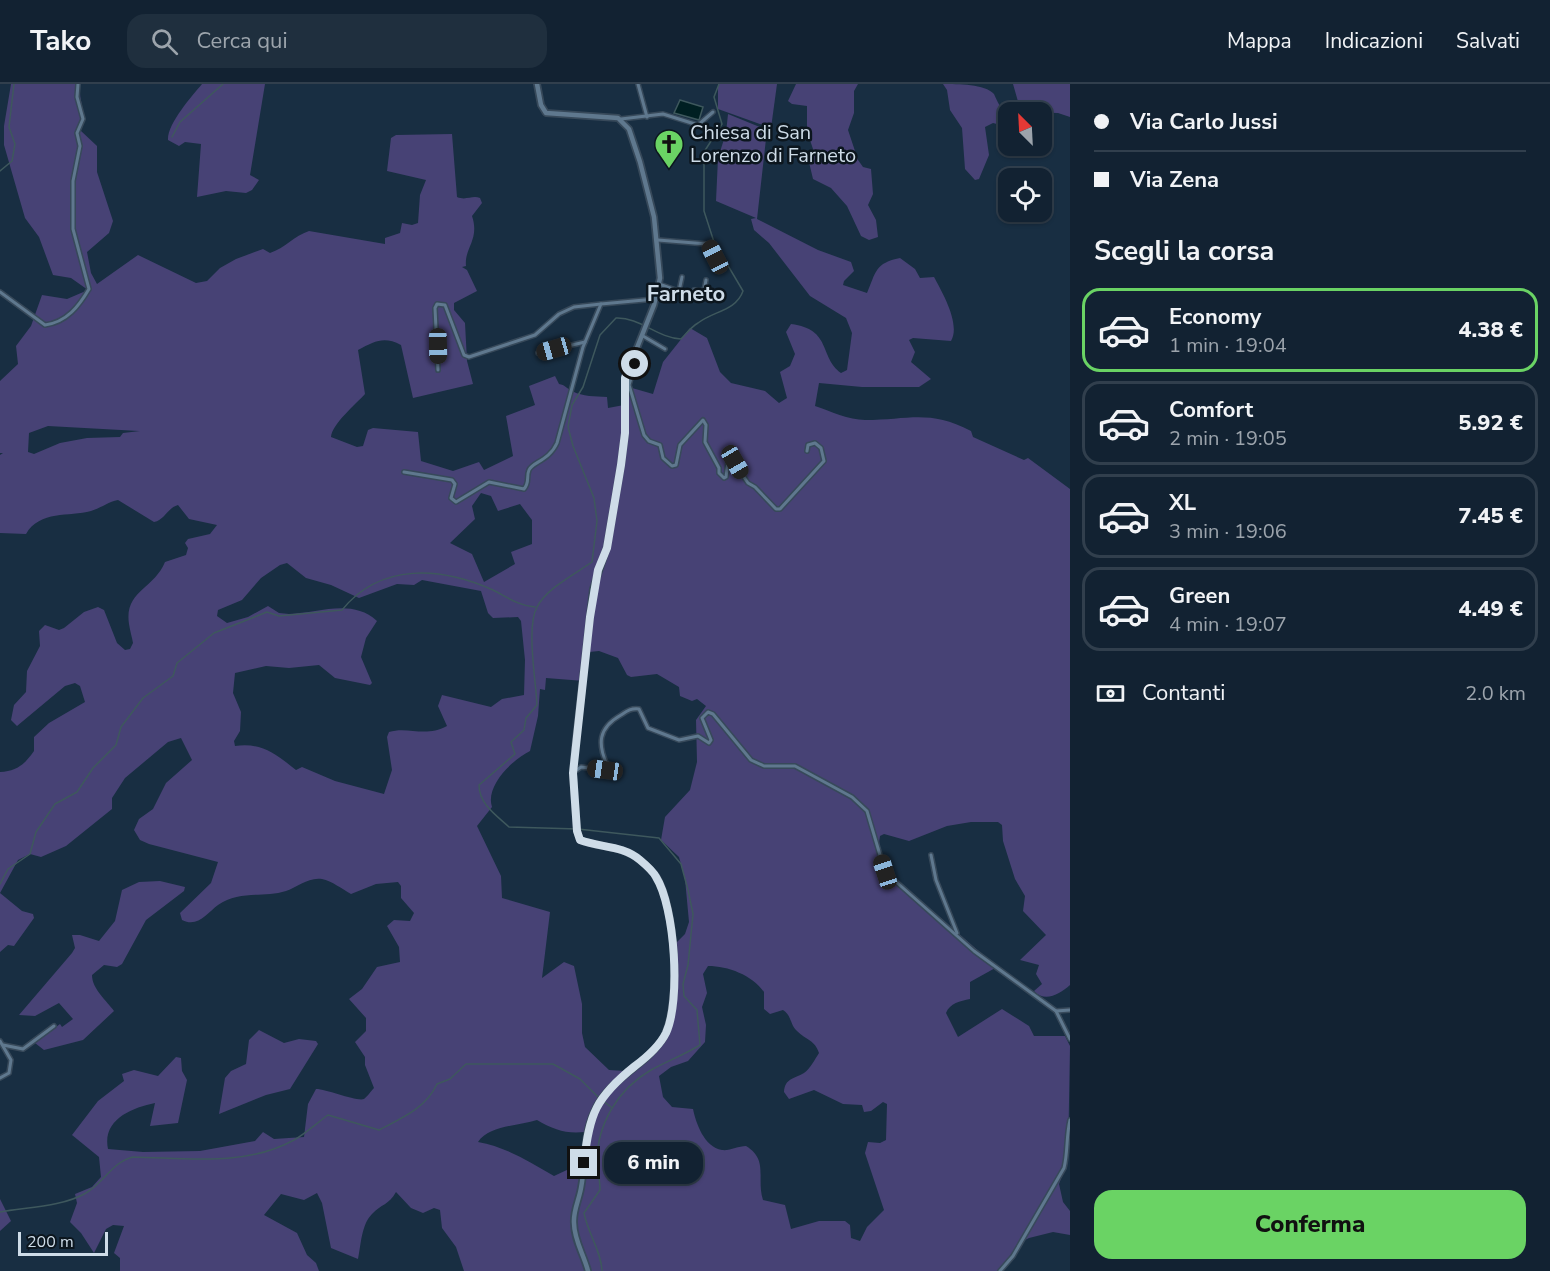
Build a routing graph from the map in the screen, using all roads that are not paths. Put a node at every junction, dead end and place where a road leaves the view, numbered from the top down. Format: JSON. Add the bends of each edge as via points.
{"nodes":[{"id":1,"x":78,"y":84,"type":"edge"},
{"id":2,"x":537,"y":84,"type":"edge"},
{"id":3,"x":638,"y":84,"type":"edge"},
{"id":4,"x":713,"y":112,"type":"dead end"},
{"id":5,"x":647,"y":117,"type":"junction"},
{"id":6,"x":621,"y":119,"type":"junction"},
{"id":7,"x":658,"y":240,"type":"junction"},
{"id":8,"x":721,"y":270,"type":"dead end"},
{"id":9,"x":682,"y":277,"type":"dead end"},
{"id":10,"x":706,"y":280,"type":"dead end"},
{"id":11,"x":659,"y":284,"type":"junction"},
{"id":12,"x":679,"y":291,"type":"junction"},
{"id":13,"x":0,"y":292,"type":"edge"},
{"id":14,"x":655,"y":299,"type":"junction"},
{"id":15,"x":601,"y":304,"type":"junction"},
{"id":16,"x":643,"y":334,"type":"junction"},
{"id":17,"x":585,"y":342,"type":"junction"},
{"id":18,"x":665,"y":349,"type":"dead end"},
{"id":19,"x":538,"y":353,"type":"dead end"},
{"id":20,"x":632,"y":356,"type":"junction"},
{"id":21,"x":438,"y":370,"type":"dead end"},
{"id":22,"x":807,"y":451,"type":"dead end"},
{"id":23,"x":404,"y":472,"type":"dead end"},
{"id":24,"x":573,"y":773,"type":"junction"},
{"id":25,"x":931,"y":855,"type":"dead end"},
{"id":26,"x":957,"y":933,"type":"junction"},
{"id":27,"x":1070,"y":1010,"type":"edge"},
{"id":28,"x":1056,"y":1011,"type":"junction"},
{"id":29,"x":54,"y":1026,"type":"dead end"},
{"id":30,"x":1070,"y":1039,"type":"edge"},
{"id":31,"x":2,"y":1043,"type":"edge"},
{"id":32,"x":0,"y":1078,"type":"edge"},
{"id":33,"x":1070,"y":1120,"type":"edge"},
{"id":34,"x":588,"y":1271,"type":"edge"},
{"id":35,"x":1000,"y":1271,"type":"edge"}],
"edges":[{"from":1,"to":13,"type":"street","via":[[82,119],[73,181],[73,229],[89,289],[79,307],[45,325]]},
{"from":2,"to":6,"type":"street","via":[[543,109],[552,116]]},
{"from":3,"to":5,"type":"street"},
{"from":4,"to":5,"type":"street","via":[[698,125],[663,114]]},
{"from":5,"to":6,"type":"street"},
{"from":6,"to":7,"type":"street","via":[[636,146]]},
{"from":7,"to":8,"type":"street","via":[[707,243]]},
{"from":7,"to":11,"type":"street"},
{"from":9,"to":12,"type":"street"},
{"from":10,"to":12,"type":"street","via":[[704,291],[694,291],[692,296]]},
{"from":11,"to":12,"type":"street"},
{"from":11,"to":14,"type":"street"},
{"from":14,"to":15,"type":"street"},
{"from":14,"to":16,"type":"street"},
{"from":15,"to":17,"type":"street"},
{"from":15,"to":21,"type":"street","via":[[574,307],[535,335],[469,357],[464,355],[445,305],[437,304]]},
{"from":16,"to":18,"type":"street"},
{"from":16,"to":20,"type":"street"},
{"from":17,"to":19,"type":"street"},
{"from":17,"to":23,"type":"street","via":[[557,443],[552,455],[529,470],[524,489],[489,482],[456,502],[451,498],[455,484],[452,480]]},
{"from":20,"to":22,"type":"street","via":[[635,364],[630,390],[644,435],[660,445],[663,458],[672,466],[676,465],[680,446],[703,420],[705,442],[719,473],[726,477],[728,462],[732,460],[748,483],[780,509],[824,461],[821,448],[815,443],[808,445]]},
{"from":20,"to":24,"type":"street","via":[[625,378],[621,465],[607,548],[594,589]]},
{"from":24,"to":26,"type":"street","via":[[581,767],[608,767],[601,745],[603,730],[608,722],[632,708],[639,709],[648,728],[679,740],[698,736],[709,743],[702,718],[710,713],[751,760],[764,766],[795,766],[852,797],[867,811],[885,872]]},
{"from":24,"to":34,"type":"street","via":[[580,840],[631,854],[656,876],[667,912],[676,974],[666,1033],[652,1052],[611,1086],[592,1115],[574,1217],[575,1234]]},
{"from":25,"to":26,"type":"street","via":[[936,880]]},
{"from":26,"to":28,"type":"street","via":[[974,951]]},
{"from":27,"to":28,"type":"street"},
{"from":28,"to":30,"type":"street"},
{"from":29,"to":31,"type":"street","via":[[23,1049]]},
{"from":31,"to":32,"type":"street","via":[[11,1069]]},
{"from":33,"to":35,"type":"street","via":[[1064,1168],[1013,1256]]}]}
